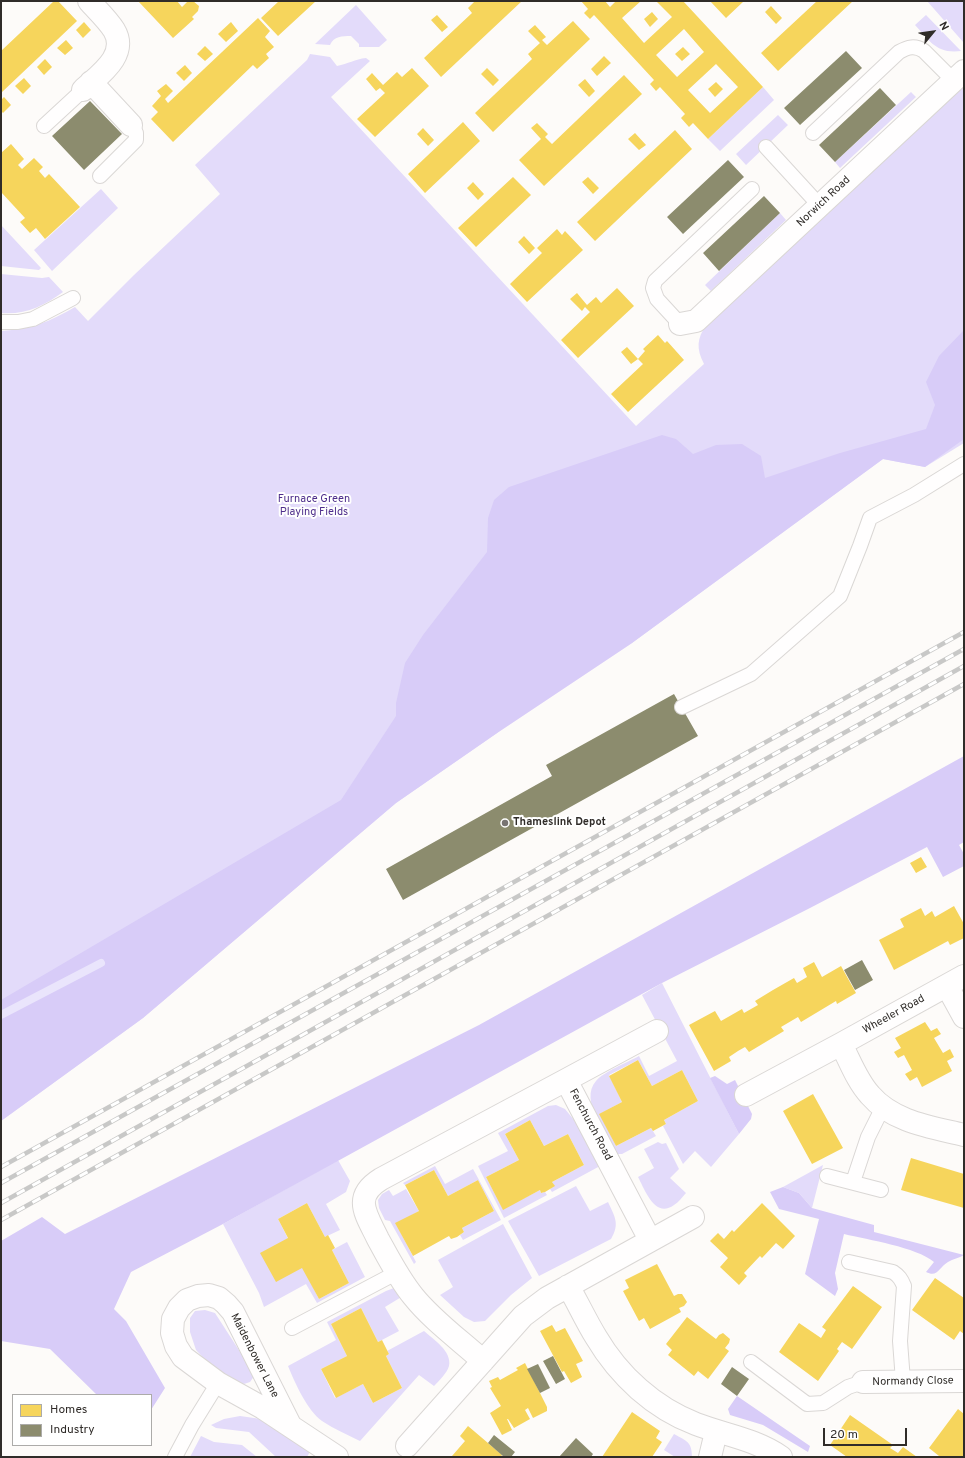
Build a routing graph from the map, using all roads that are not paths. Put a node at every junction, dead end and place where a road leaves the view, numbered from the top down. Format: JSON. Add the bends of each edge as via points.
{"nodes":[{"id":1,"x":89,"y":1,"type":"edge"},
{"id":2,"x":959,"y":76,"type":"edge"},
{"id":3,"x":87,"y":86,"type":"junction"},
{"id":4,"x":131,"y":125,"type":"joint"},
{"id":5,"x":44,"y":126,"type":"dead end"},
{"id":6,"x":813,"y":133,"type":"dead end"},
{"id":7,"x":766,"y":147,"type":"dead end"},
{"id":8,"x":100,"y":176,"type":"dead end"},
{"id":9,"x":752,"y":189,"type":"dead end"},
{"id":10,"x":820,"y":206,"type":"junction"},
{"id":11,"x":73,"y":298,"type":"dead end"},
{"id":12,"x":1,"y":322,"type":"edge"},
{"id":13,"x":680,"y":324,"type":"joint"},
{"id":14,"x":964,"y":464,"type":"edge"},
{"id":15,"x":682,"y":707,"type":"dead end"},
{"id":16,"x":956,"y":981,"type":"edge"},
{"id":17,"x":964,"y":1016,"type":"edge"},
{"id":18,"x":657,"y":1031,"type":"dead end"},
{"id":19,"x":841,"y":1044,"type":"junction"},
{"id":20,"x":566,"y":1080,"type":"junction"},
{"id":21,"x":746,"y":1095,"type":"dead end"},
{"id":22,"x":883,"y":1107,"type":"junction"},
{"id":23,"x":964,"y":1135,"type":"edge"},
{"id":24,"x":827,"y":1176,"type":"dead end"},
{"id":25,"x":853,"y":1182,"type":"junction"},
{"id":26,"x":881,"y":1190,"type":"dead end"},
{"id":27,"x":694,"y":1217,"type":"dead end"},
{"id":28,"x":650,"y":1240,"type":"junction"},
{"id":29,"x":849,"y":1262,"type":"dead end"},
{"id":30,"x":396,"y":1273,"type":"junction"},
{"id":31,"x":568,"y":1286,"type":"junction"},
{"id":32,"x":292,"y":1328,"type":"dead end"},
{"id":33,"x":483,"y":1360,"type":"junction"},
{"id":34,"x":751,"y":1362,"type":"dead end"},
{"id":35,"x":904,"y":1381,"type":"junction"},
{"id":36,"x":964,"y":1381,"type":"edge"},
{"id":37,"x":863,"y":1382,"type":"joint"},
{"id":38,"x":218,"y":1383,"type":"junction"},
{"id":39,"x":290,"y":1425,"type":"junction"},
{"id":40,"x":716,"y":1432,"type":"junction"},
{"id":41,"x":407,"y":1446,"type":"dead end"},
{"id":42,"x":175,"y":1457,"type":"edge"},
{"id":43,"x":337,"y":1457,"type":"edge"},
{"id":44,"x":710,"y":1457,"type":"edge"},
{"id":45,"x":781,"y":1457,"type":"edge"}],
"edges":[{"from":1,"to":3,"type":"street","via":[[114,30],[118,39],[118,50],[114,59]]},
{"from":2,"to":6,"type":"lane","via":[[919,48],[905,48]]},
{"from":2,"to":10,"type":"street","name":"Norwich Road"},
{"from":3,"to":4,"type":"street"},
{"from":3,"to":5,"type":"lane"},
{"from":4,"to":8,"type":"lane","via":[[136,133],[136,140]]},
{"from":7,"to":10,"type":"lane"},
{"from":9,"to":13,"type":"lane","via":[[655,281],[653,288],[657,299]]},
{"from":10,"to":13,"type":"street","name":"Norwich Road","via":[[696,321]]},
{"from":11,"to":12,"type":"lane","via":[[33,318],[18,322]]},
{"from":14,"to":15,"type":"lane","via":[[870,518],[840,596],[751,674]]},
{"from":16,"to":17,"type":"street","name":"Wheeler Road"},
{"from":16,"to":19,"type":"street","name":"Wheeler Road"},
{"from":18,"to":20,"type":"street","name":"Fenchurch Road"},
{"from":19,"to":21,"type":"street","name":"Wheeler Road"},
{"from":19,"to":22,"type":"street","via":[[861,1083]]},
{"from":20,"to":28,"type":"street","name":"Fenchurch Road"},
{"from":20,"to":30,"type":"street","via":[[372,1185],[366,1192],[364,1202],[366,1215]]},
{"from":22,"to":23,"type":"street","via":[[913,1122]]},
{"from":22,"to":25,"type":"lane","via":[[868,1137]]},
{"from":24,"to":25,"type":"lane"},
{"from":25,"to":26,"type":"lane"},
{"from":27,"to":28,"type":"street"},
{"from":28,"to":31,"type":"street"},
{"from":29,"to":35,"type":"lane","via":[[893,1272],[902,1280],[904,1286],[900,1341]]},
{"from":30,"to":32,"type":"lane"},
{"from":30,"to":33,"type":"street","via":[[434,1318]]},
{"from":31,"to":33,"type":"street","via":[[523,1316]]},
{"from":31,"to":40,"type":"street","via":[[596,1338],[630,1380],[668,1411]]},
{"from":33,"to":41,"type":"street"},
{"from":34,"to":37,"type":"lane","via":[[807,1404],[823,1403],[848,1387]]},
{"from":35,"to":36,"type":"street","name":"Normandy Close"},
{"from":35,"to":37,"type":"street","name":"Normandy Close"},
{"from":38,"to":39,"type":"street","name":"Maidenbower Lane"},
{"from":38,"to":39,"type":"street","name":"Maidenbower Lane","via":[[183,1357],[172,1333],[172,1319],[179,1308],[187,1300],[198,1296],[209,1295],[219,1298],[233,1312]]},
{"from":38,"to":42,"type":"lane"},
{"from":39,"to":43,"type":"street","name":"Maidenbower Lane"},
{"from":40,"to":44,"type":"street"},
{"from":40,"to":45,"type":"street","via":[[743,1438]]}]}
